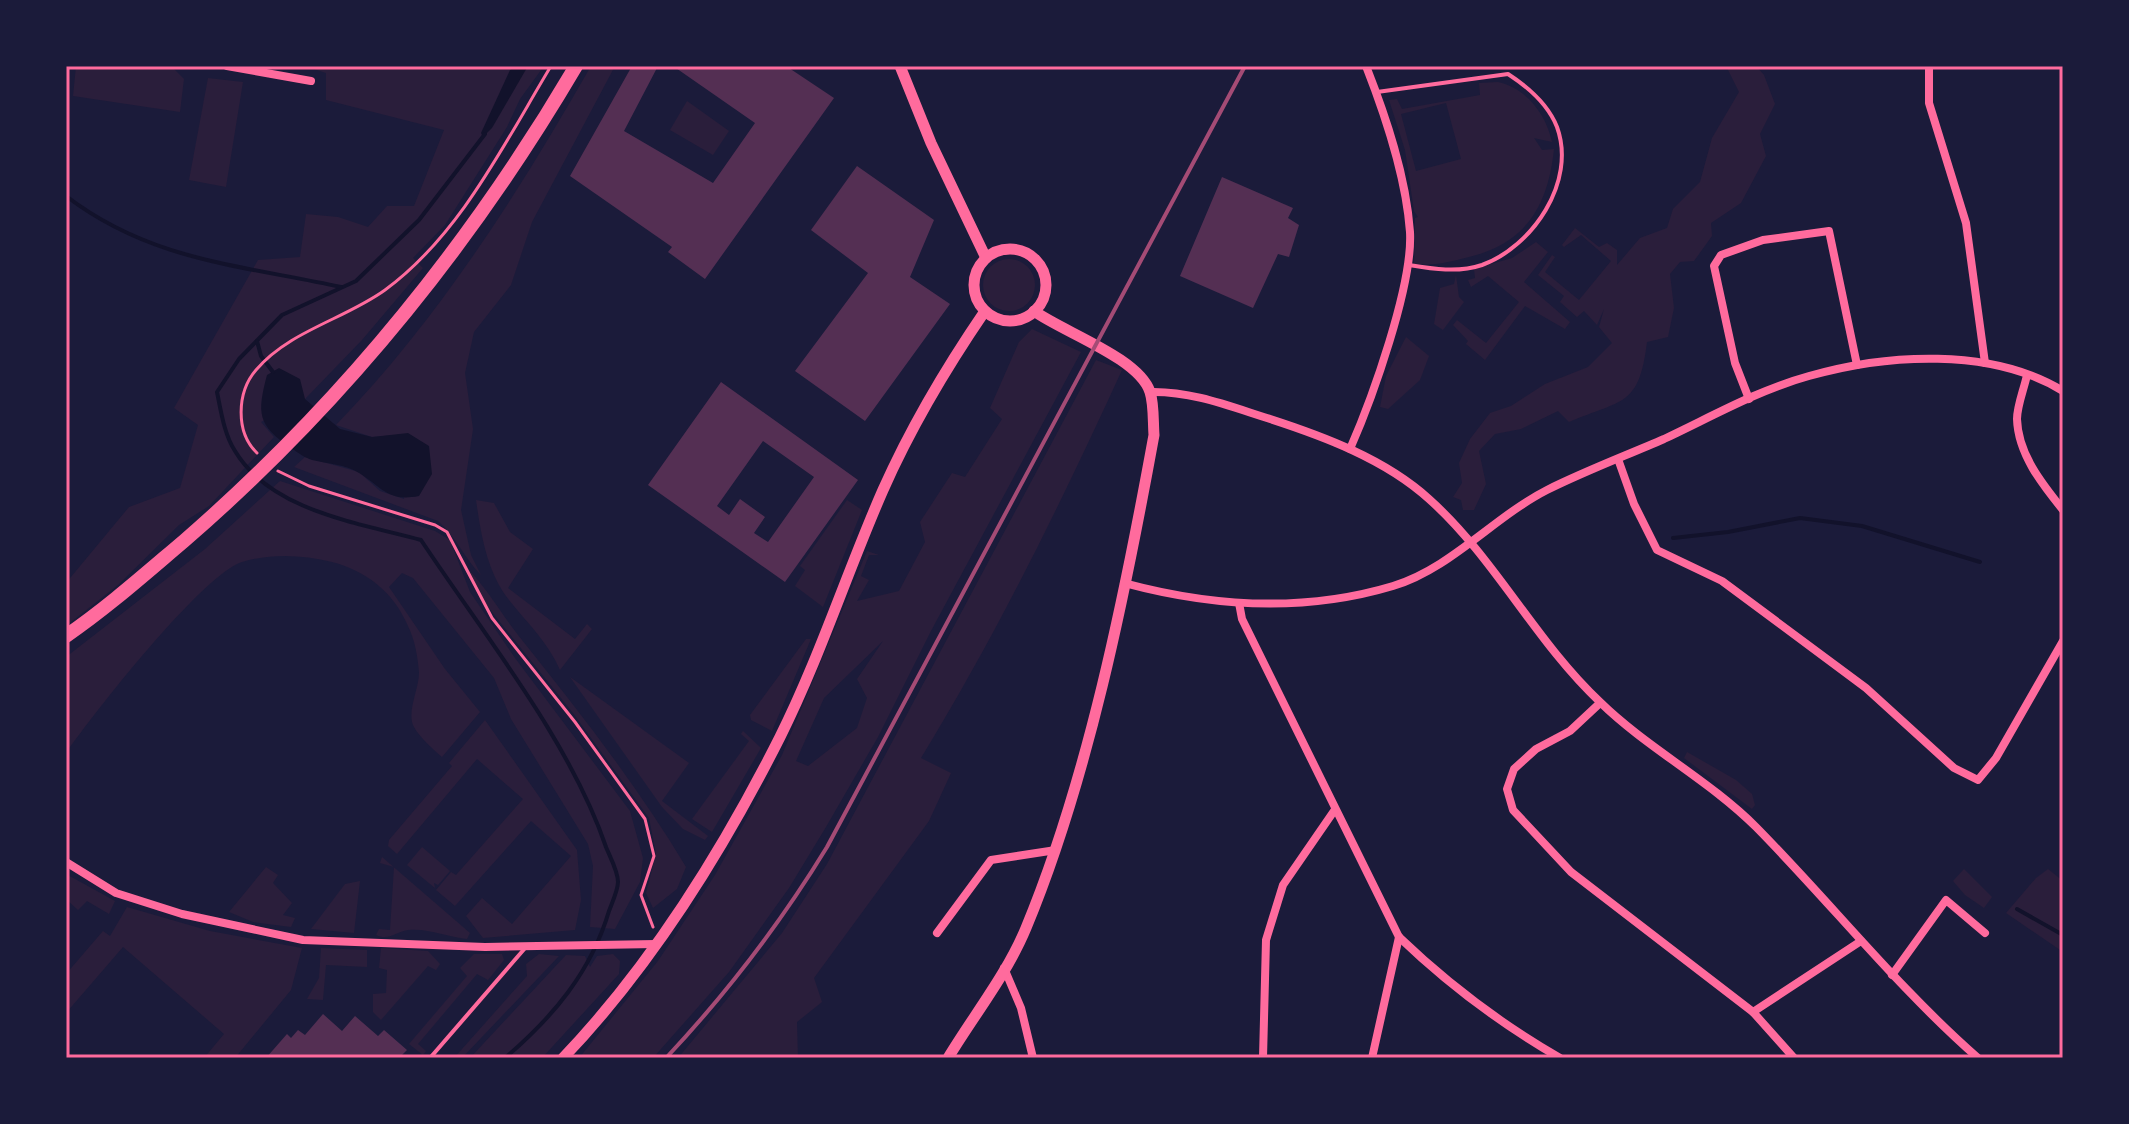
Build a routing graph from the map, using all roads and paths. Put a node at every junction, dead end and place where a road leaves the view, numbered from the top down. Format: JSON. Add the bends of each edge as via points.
{"nodes":[{"id":1,"x":227,"y":66,"type":"edge"},
{"id":2,"x":551,"y":66,"type":"edge"},
{"id":3,"x":576,"y":66,"type":"edge"},
{"id":4,"x":1366,"y":66,"type":"edge"},
{"id":5,"x":1929,"y":66,"type":"edge"},
{"id":6,"x":903,"y":67,"type":"edge"},
{"id":7,"x":311,"y":81,"type":"dead end"},
{"id":8,"x":1376,"y":92,"type":"junction"},
{"id":9,"x":986,"y":258,"type":"junction"},
{"id":10,"x":1407,"y":265,"type":"junction"},
{"id":11,"x":985,"y":311,"type":"junction"},
{"id":12,"x":1034,"y":311,"type":"junction"},
{"id":13,"x":1985,"y":363,"type":"junction"},
{"id":14,"x":1857,"y":365,"type":"junction"},
{"id":15,"x":2027,"y":375,"type":"junction"},
{"id":16,"x":2063,"y":391,"type":"edge"},
{"id":17,"x":1150,"y":392,"type":"junction"},
{"id":18,"x":1749,"y":399,"type":"junction"},
{"id":19,"x":1350,"y":449,"type":"junction"},
{"id":20,"x":261,"y":456,"type":"dead end"},
{"id":21,"x":1618,"y":459,"type":"junction"},
{"id":22,"x":270,"y":464,"type":"dead end"},
{"id":23,"x":2063,"y":510,"type":"edge"},
{"id":24,"x":1469,"y":542,"type":"junction"},
{"id":25,"x":1124,"y":583,"type":"junction"},
{"id":26,"x":1239,"y":603,"type":"junction"},
{"id":27,"x":66,"y":636,"type":"edge"},
{"id":28,"x":2063,"y":641,"type":"edge"},
{"id":29,"x":1600,"y":703,"type":"junction"},
{"id":30,"x":1334,"y":811,"type":"junction"},
{"id":31,"x":1056,"y":850,"type":"junction"},
{"id":32,"x":66,"y":862,"type":"edge"},
{"id":33,"x":937,"y":933,"type":"dead end"},
{"id":34,"x":1985,"y":933,"type":"dead end"},
{"id":35,"x":1399,"y":937,"type":"junction"},
{"id":36,"x":1861,"y":941,"type":"junction"},
{"id":37,"x":656,"y":944,"type":"junction"},
{"id":38,"x":527,"y":945,"type":"junction"},
{"id":39,"x":1004,"y":968,"type":"junction"},
{"id":40,"x":1892,"y":975,"type":"junction"},
{"id":41,"x":1753,"y":1012,"type":"junction"},
{"id":42,"x":430,"y":1058,"type":"edge"},
{"id":43,"x":563,"y":1058,"type":"edge"},
{"id":44,"x":948,"y":1058,"type":"edge"},
{"id":45,"x":1033,"y":1058,"type":"edge"},
{"id":46,"x":1263,"y":1058,"type":"edge"},
{"id":47,"x":1372,"y":1058,"type":"edge"},
{"id":48,"x":1560,"y":1058,"type":"edge"},
{"id":49,"x":1794,"y":1058,"type":"edge"},
{"id":50,"x":1978,"y":1058,"type":"edge"}],
"edges":[{"from":1,"to":7,"type":"street"},
{"from":2,"to":20,"type":"path","via":[[473,193],[422,259],[362,306],[271,357],[248,381],[240,416],[252,448]]},
{"from":3,"to":27,"type":"highway","via":[[479,220],[324,409],[236,496],[106,609]]},
{"from":4,"to":8,"type":"street"},
{"from":5,"to":13,"type":"street","via":[[1930,108],[1966,223]]},
{"from":6,"to":9,"type":"street","via":[[931,143]]},
{"from":8,"to":10,"type":"street","via":[[1393,143],[1410,232]]},
{"from":8,"to":10,"type":"lane","via":[[1508,74],[1538,97],[1557,128],[1557,184],[1527,238],[1475,267]]},
{"from":9,"to":11,"type":"street","via":[[978,267],[974,290]]},
{"from":9,"to":12,"type":"street","via":[[1006,249],[1037,260],[1046,281]]},
{"from":10,"to":19,"type":"street","via":[[1389,339]]},
{"from":11,"to":12,"type":"street","via":[[1004,320]]},
{"from":11,"to":37,"type":"street","via":[[928,398],[747,801]]},
{"from":12,"to":17,"type":"street","via":[[1133,370]]},
{"from":13,"to":14,"type":"street","via":[[1919,360]]},
{"from":13,"to":15,"type":"street"},
{"from":14,"to":18,"type":"street"},
{"from":14,"to":18,"type":"street","via":[[1829,231],[1763,240],[1721,255],[1714,266],[1735,363]]},
{"from":15,"to":16,"type":"street"},
{"from":15,"to":23,"type":"street","via":[[2017,418],[2023,451]]},
{"from":17,"to":19,"type":"street","via":[[1210,400]]},
{"from":17,"to":25,"type":"street","via":[[1154,435]]},
{"from":18,"to":21,"type":"street"},
{"from":19,"to":24,"type":"street","via":[[1429,498]]},
{"from":21,"to":24,"type":"street","via":[[1547,490]]},
{"from":21,"to":28,"type":"street","via":[[1657,550],[1722,581],[1866,688],[1954,768],[1978,780]]},
{"from":22,"to":37,"type":"path","via":[[309,486],[447,532],[492,618],[645,819],[654,856],[641,895]]},
{"from":24,"to":26,"type":"street","via":[[1396,585],[1338,600]]},
{"from":24,"to":29,"type":"street"},
{"from":25,"to":26,"type":"street","via":[[1180,598]]},
{"from":25,"to":31,"type":"street"},
{"from":26,"to":30,"type":"street"},
{"from":29,"to":36,"type":"street","via":[[1754,825]]},
{"from":29,"to":41,"type":"street","via":[[1514,769],[1507,789],[1513,810],[1571,872]]},
{"from":30,"to":35,"type":"street"},
{"from":30,"to":46,"type":"street","via":[[1283,885],[1266,940]]},
{"from":31,"to":33,"type":"street","via":[[991,860]]},
{"from":31,"to":39,"type":"street","via":[[1025,931]]},
{"from":32,"to":38,"type":"street","via":[[116,893],[182,914],[303,940]]},
{"from":34,"to":40,"type":"street","via":[[1946,900]]},
{"from":35,"to":47,"type":"street"},
{"from":35,"to":48,"type":"street","via":[[1509,1029]]},
{"from":36,"to":40,"type":"street"},
{"from":36,"to":41,"type":"street"},
{"from":37,"to":38,"type":"street"},
{"from":37,"to":43,"type":"street"},
{"from":38,"to":42,"type":"lane"},
{"from":39,"to":44,"type":"street"},
{"from":39,"to":45,"type":"street"},
{"from":40,"to":50,"type":"street"},
{"from":41,"to":49,"type":"street"}]}
